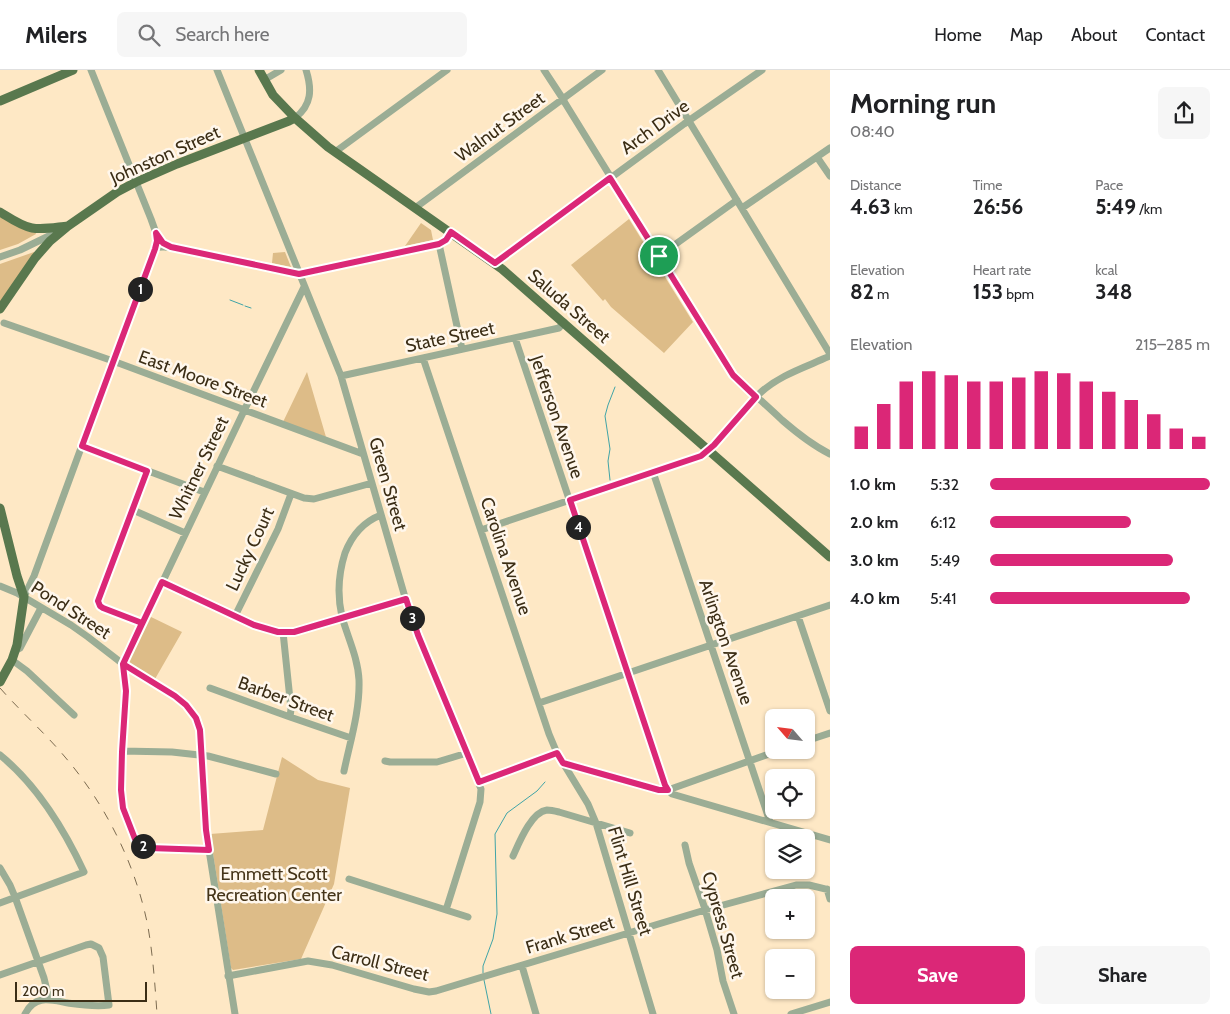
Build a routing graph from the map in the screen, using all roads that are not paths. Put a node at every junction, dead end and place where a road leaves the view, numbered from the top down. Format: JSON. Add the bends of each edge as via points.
{"nodes":[{"id":1,"x":73,"y":70,"type":"edge"},
{"id":2,"x":91,"y":70,"type":"edge"},
{"id":3,"x":217,"y":70,"type":"edge"},
{"id":4,"x":260,"y":70,"type":"edge"},
{"id":5,"x":281,"y":70,"type":"edge"},
{"id":6,"x":306,"y":70,"type":"edge"},
{"id":7,"x":447,"y":70,"type":"edge"},
{"id":8,"x":544,"y":70,"type":"edge"},
{"id":9,"x":602,"y":70,"type":"edge"},
{"id":10,"x":658,"y":70,"type":"edge"},
{"id":11,"x":762,"y":70,"type":"edge"},
{"id":12,"x":264,"y":80,"type":"junction"},
{"id":13,"x":563,"y":99,"type":"junction"},
{"id":14,"x":0,"y":101,"type":"edge"},
{"id":15,"x":295,"y":118,"type":"junction"},
{"id":16,"x":689,"y":121,"type":"junction"},
{"id":17,"x":244,"y":138,"type":"junction"},
{"id":18,"x":830,"y":148,"type":"edge"},
{"id":19,"x":335,"y":152,"type":"junction"},
{"id":20,"x":817,"y":157,"type":"junction"},
{"id":21,"x":830,"y":176,"type":"edge"},
{"id":22,"x":610,"y":178,"type":"junction"},
{"id":23,"x":136,"y":182,"type":"junction"},
{"id":24,"x":737,"y":200,"type":"junction"},
{"id":25,"x":415,"y":208,"type":"junction"},
{"id":26,"x":742,"y":208,"type":"junction"},
{"id":27,"x":0,"y":212,"type":"edge"},
{"id":28,"x":68,"y":226,"type":"junction"},
{"id":29,"x":451,"y":232,"type":"junction"},
{"id":30,"x":156,"y":233,"type":"junction"},
{"id":31,"x":439,"y":244,"type":"junction"},
{"id":32,"x":171,"y":247,"type":"junction"},
{"id":33,"x":155,"y":249,"type":"junction"},
{"id":34,"x":659,"y":256,"type":"junction"},
{"id":35,"x":0,"y":257,"type":"edge"},
{"id":36,"x":495,"y":263,"type":"junction"},
{"id":37,"x":299,"y":274,"type":"junction"},
{"id":38,"x":304,"y":287,"type":"junction"},
{"id":39,"x":0,"y":310,"type":"edge"},
{"id":40,"x":564,"y":322,"type":"junction"},
{"id":41,"x":4,"y":323,"type":"dead end"},
{"id":42,"x":515,"y":338,"type":"junction"},
{"id":43,"x":462,"y":349,"type":"junction"},
{"id":44,"x":830,"y":355,"type":"edge"},
{"id":45,"x":423,"y":358,"type":"junction"},
{"id":46,"x":113,"y":361,"type":"junction"},
{"id":47,"x":340,"y":376,"type":"junction"},
{"id":48,"x":756,"y":397,"type":"junction"},
{"id":49,"x":244,"y":410,"type":"junction"},
{"id":50,"x":82,"y":446,"type":"junction"},
{"id":51,"x":709,"y":450,"type":"junction"},
{"id":52,"x":363,"y":454,"type":"junction"},
{"id":53,"x":830,"y":454,"type":"edge"},
{"id":54,"x":218,"y":466,"type":"junction"},
{"id":55,"x":147,"y":471,"type":"junction"},
{"id":56,"x":653,"y":472,"type":"junction"},
{"id":57,"x":372,"y":483,"type":"junction"},
{"id":58,"x":204,"y":492,"type":"junction"},
{"id":59,"x":291,"y":494,"type":"junction"},
{"id":60,"x":570,"y":500,"type":"junction"},
{"id":61,"x":0,"y":508,"type":"edge"},
{"id":62,"x":133,"y":510,"type":"junction"},
{"id":63,"x":381,"y":515,"type":"junction"},
{"id":64,"x":482,"y":530,"type":"junction"},
{"id":65,"x":185,"y":533,"type":"junction"},
{"id":66,"x":830,"y":557,"type":"edge"},
{"id":67,"x":162,"y":582,"type":"junction"},
{"id":68,"x":0,"y":586,"type":"edge"},
{"id":69,"x":24,"y":597,"type":"junction"},
{"id":70,"x":406,"y":599,"type":"junction"},
{"id":71,"x":830,"y":605,"type":"edge"},
{"id":72,"x":41,"y":608,"type":"junction"},
{"id":73,"x":235,"y":616,"type":"junction"},
{"id":74,"x":798,"y":616,"type":"junction"},
{"id":75,"x":343,"y":618,"type":"junction"},
{"id":76,"x":142,"y":623,"type":"junction"},
{"id":77,"x":282,"y":632,"type":"junction"},
{"id":78,"x":710,"y":645,"type":"junction"},
{"id":79,"x":16,"y":650,"type":"junction"},
{"id":80,"x":12,"y":660,"type":"junction"},
{"id":81,"x":123,"y":664,"type":"junction"},
{"id":82,"x":627,"y":672,"type":"junction"},
{"id":83,"x":0,"y":682,"type":"edge"},
{"id":84,"x":210,"y":688,"type":"dead end"},
{"id":85,"x":539,"y":703,"type":"junction"},
{"id":86,"x":830,"y":711,"type":"edge"},
{"id":87,"x":74,"y":715,"type":"dead end"},
{"id":88,"x":290,"y":717,"type":"junction"},
{"id":89,"x":830,"y":733,"type":"edge"},
{"id":90,"x":351,"y":738,"type":"junction"},
{"id":91,"x":815,"y":738,"type":"edge"},
{"id":92,"x":122,"y":752,"type":"junction"},
{"id":93,"x":467,"y":753,"type":"junction"},
{"id":94,"x":557,"y":753,"type":"junction"},
{"id":95,"x":0,"y":755,"type":"edge"},
{"id":96,"x":765,"y":755,"type":"edge"},
{"id":97,"x":202,"y":756,"type":"junction"},
{"id":98,"x":750,"y":760,"type":"junction"},
{"id":99,"x":385,"y":761,"type":"dead end"},
{"id":100,"x":563,"y":763,"type":"junction"},
{"id":101,"x":344,"y":771,"type":"dead end"},
{"id":102,"x":276,"y":774,"type":"dead end"},
{"id":103,"x":479,"y":782,"type":"junction"},
{"id":104,"x":668,"y":790,"type":"junction"},
{"id":105,"x":770,"y":822,"type":"junction"},
{"id":106,"x":596,"y":823,"type":"junction"},
{"id":107,"x":630,"y":833,"type":"dead end"},
{"id":108,"x":830,"y":840,"type":"edge"},
{"id":109,"x":685,"y":844,"type":"dead end"},
{"id":110,"x":209,"y":850,"type":"junction"},
{"id":111,"x":513,"y":856,"type":"dead end"},
{"id":112,"x":0,"y":868,"type":"edge"},
{"id":113,"x":349,"y":879,"type":"dead end"},
{"id":114,"x":829,"y":890,"type":"edge"},
{"id":115,"x":15,"y":898,"type":"junction"},
{"id":116,"x":830,"y":899,"type":"edge"},
{"id":117,"x":0,"y":903,"type":"edge"},
{"id":118,"x":446,"y":910,"type":"junction"},
{"id":119,"x":705,"y":910,"type":"junction"},
{"id":120,"x":468,"y":917,"type":"dead end"},
{"id":121,"x":630,"y":933,"type":"junction"},
{"id":122,"x":38,"y":962,"type":"junction"},
{"id":123,"x":522,"y":966,"type":"junction"},
{"id":124,"x":0,"y":975,"type":"edge"},
{"id":125,"x":228,"y":976,"type":"junction"},
{"id":126,"x":49,"y":999,"type":"junction"},
{"id":127,"x":830,"y":1002,"type":"edge"},
{"id":128,"x":802,"y":1013,"type":"edge"},
{"id":129,"x":25,"y":1014,"type":"edge"},
{"id":130,"x":235,"y":1014,"type":"edge"},
{"id":131,"x":536,"y":1014,"type":"edge"},
{"id":132,"x":653,"y":1014,"type":"edge"},
{"id":133,"x":734,"y":1014,"type":"edge"},
{"id":134,"x":791,"y":1014,"type":"edge"}],
"edges":[{"from":1,"to":14,"type":"main road"},
{"from":2,"to":23,"type":"street"},
{"from":3,"to":17,"type":"street","name":"Green Street"},
{"from":4,"to":12,"type":"main road","name":"Saluda Street"},
{"from":5,"to":12,"type":"street"},
{"from":6,"to":15,"type":"street","via":[[309,97]]},
{"from":7,"to":19,"type":"street"},
{"from":8,"to":13,"type":"street"},
{"from":9,"to":13,"type":"street","name":"Walnut Street"},
{"from":10,"to":16,"type":"street"},
{"from":11,"to":16,"type":"street","name":"Arch Drive"},
{"from":12,"to":15,"type":"main road","name":"Saluda Street","via":[[273,95]]},
{"from":13,"to":22,"type":"street"},
{"from":13,"to":25,"type":"street","name":"Walnut Street"},
{"from":15,"to":17,"type":"main road","name":"Johnston Street"},
{"from":15,"to":19,"type":"main road","name":"Saluda Street"},
{"from":16,"to":22,"type":"street","name":"Arch Drive"},
{"from":16,"to":24,"type":"street"},
{"from":17,"to":23,"type":"main road","name":"Johnston Street"},
{"from":17,"to":37,"type":"street","name":"Green Street"},
{"from":18,"to":20,"type":"street"},
{"from":19,"to":25,"type":"main road","name":"Saluda Street"},
{"from":20,"to":21,"type":"street"},
{"from":20,"to":26,"type":"street"},
{"from":22,"to":34,"type":"street"},
{"from":22,"to":36,"type":"street","name":"Arch Drive"},
{"from":23,"to":28,"type":"main road","name":"Johnston Street"},
{"from":23,"to":30,"type":"street"},
{"from":24,"to":26,"type":"street"},
{"from":24,"to":34,"type":"street"},
{"from":25,"to":29,"type":"main road","name":"Saluda Street"},
{"from":26,"to":44,"type":"street"},
{"from":27,"to":28,"type":"main road","via":[[32,228]]},
{"from":28,"to":35,"type":"street","name":"Johnston Street"},
{"from":28,"to":39,"type":"main road","via":[[41,252]]},
{"from":29,"to":31,"type":"street"},
{"from":29,"to":36,"type":"main road","name":"Saluda Street"},
{"from":30,"to":32,"type":"street","via":[[163,243]]},
{"from":30,"to":33,"type":"street"},
{"from":31,"to":37,"type":"street"},
{"from":31,"to":43,"type":"street"},
{"from":32,"to":33,"type":"street"},
{"from":32,"to":37,"type":"street"},
{"from":33,"to":46,"type":"street"},
{"from":34,"to":48,"type":"street","via":[[733,375]]},
{"from":36,"to":40,"type":"main road","name":"Saluda Street"},
{"from":37,"to":38,"type":"street","name":"Green Street"},
{"from":38,"to":47,"type":"street","name":"Green Street"},
{"from":38,"to":49,"type":"street","name":"Whitner Street"},
{"from":40,"to":42,"type":"street","name":"State Street","via":[[559,328]]},
{"from":40,"to":51,"type":"main road","name":"Saluda Street"},
{"from":41,"to":46,"type":"street","name":"East Moore Street"},
{"from":42,"to":43,"type":"street","name":"State Street"},
{"from":42,"to":60,"type":"street","name":"Jefferson Avenue"},
{"from":43,"to":45,"type":"street","name":"State Street"},
{"from":44,"to":48,"type":"street","via":[[782,377]]},
{"from":45,"to":47,"type":"street","name":"State Street"},
{"from":45,"to":64,"type":"street","name":"Carolina Avenue"},
{"from":46,"to":49,"type":"street","name":"East Moore Street"},
{"from":46,"to":50,"type":"street"},
{"from":47,"to":52,"type":"street","name":"Green Street"},
{"from":48,"to":51,"type":"street"},
{"from":48,"to":53,"type":"street","via":[[810,443]]},
{"from":49,"to":52,"type":"street","name":"East Moore Street"},
{"from":49,"to":54,"type":"street","name":"Whitner Street"},
{"from":50,"to":55,"type":"street"},
{"from":50,"to":69,"type":"street"},
{"from":51,"to":56,"type":"street","via":[[701,456]]},
{"from":51,"to":66,"type":"main road","name":"Saluda Street"},
{"from":52,"to":57,"type":"street","name":"Green Street"},
{"from":54,"to":58,"type":"street","name":"Whitner Street"},
{"from":54,"to":59,"type":"street"},
{"from":55,"to":58,"type":"street"},
{"from":55,"to":62,"type":"street"},
{"from":56,"to":60,"type":"street"},
{"from":56,"to":78,"type":"street","name":"Arlington Avenue"},
{"from":57,"to":59,"type":"street","via":[[314,499]]},
{"from":57,"to":63,"type":"street","name":"Green Street"},
{"from":58,"to":65,"type":"street","name":"Whitner Street"},
{"from":59,"to":73,"type":"street","name":"Lucky Court","via":[[278,529]]},
{"from":60,"to":64,"type":"street"},
{"from":60,"to":82,"type":"street","name":"Jefferson Avenue"},
{"from":61,"to":69,"type":"main road"},
{"from":62,"to":65,"type":"street"},
{"from":62,"to":76,"type":"street","via":[[98,601],[103,608]]},
{"from":63,"to":70,"type":"street","name":"Green Street"},
{"from":63,"to":75,"type":"street","via":[[358,530],[347,550],[338,580]]},
{"from":64,"to":85,"type":"street","name":"Carolina Avenue"},
{"from":65,"to":67,"type":"street","name":"Whitner Street"},
{"from":67,"to":73,"type":"street"},
{"from":67,"to":76,"type":"street","name":"Whitner Street"},
{"from":68,"to":69,"type":"street","name":"Pond Street"},
{"from":69,"to":72,"type":"street","name":"Pond Street"},
{"from":69,"to":79,"type":"main road"},
{"from":70,"to":75,"type":"street"},
{"from":70,"to":93,"type":"street","name":"Green Street"},
{"from":71,"to":74,"type":"street"},
{"from":72,"to":79,"type":"street"},
{"from":72,"to":81,"type":"street","name":"Pond Street","via":[[88,637]]},
{"from":73,"to":77,"type":"street","via":[[262,628]]},
{"from":74,"to":78,"type":"street"},
{"from":74,"to":86,"type":"street"},
{"from":75,"to":77,"type":"street","via":[[303,630]]},
{"from":75,"to":90,"type":"street","via":[[358,673],[359,696]]},
{"from":76,"to":81,"type":"street","name":"Whitner Street"},
{"from":77,"to":88,"type":"street"},
{"from":78,"to":82,"type":"street"},
{"from":78,"to":98,"type":"street","name":"Arlington Avenue"},
{"from":79,"to":80,"type":"main road"},
{"from":80,"to":83,"type":"main road"},
{"from":80,"to":87,"type":"street"},
{"from":81,"to":92,"type":"street","via":[[126,691]]},
{"from":81,"to":97,"type":"street","name":"Pond Street","via":[[186,705],[200,730]]},
{"from":82,"to":85,"type":"street"},
{"from":82,"to":104,"type":"street","name":"Jefferson Avenue"},
{"from":84,"to":88,"type":"street","name":"Barber Street"},
{"from":85,"to":94,"type":"street","name":"Carolina Avenue"},
{"from":88,"to":90,"type":"street","name":"Barber Street"},
{"from":89,"to":91,"type":"street"},
{"from":90,"to":101,"type":"street"},
{"from":92,"to":97,"type":"street"},
{"from":92,"to":110,"type":"street","via":[[123,808],[135,839],[149,848]]},
{"from":93,"to":99,"type":"street","via":[[432,763]]},
{"from":93,"to":103,"type":"street","name":"Green Street"},
{"from":94,"to":100,"type":"street","name":"Carolina Avenue"},
{"from":94,"to":103,"type":"street"},
{"from":95,"to":115,"type":"street","via":[[39,796],[64,833],[84,872]]},
{"from":96,"to":98,"type":"street"},
{"from":97,"to":102,"type":"street"},
{"from":97,"to":110,"type":"street","name":"Pond Street"},
{"from":98,"to":104,"type":"street"},
{"from":98,"to":105,"type":"street","name":"Arlington Avenue"},
{"from":100,"to":104,"type":"street"},
{"from":100,"to":106,"type":"street","name":"Flint Hill Street"},
{"from":103,"to":118,"type":"street","name":"Green Street","via":[[480,802]]},
{"from":104,"to":105,"type":"street","via":[[672,794]]},
{"from":105,"to":108,"type":"street"},
{"from":106,"to":107,"type":"street"},
{"from":106,"to":111,"type":"street","via":[[552,810],[542,812],[527,828]]},
{"from":106,"to":121,"type":"street","name":"Flint Hill Street"},
{"from":109,"to":119,"type":"street","name":"Cypress Street"},
{"from":110,"to":125,"type":"street","name":"Pond Street"},
{"from":112,"to":115,"type":"street"},
{"from":113,"to":118,"type":"street"},
{"from":114,"to":116,"type":"street"},
{"from":114,"to":119,"type":"street","name":"Frank Street","via":[[809,884],[796,885]]},
{"from":115,"to":117,"type":"street"},
{"from":115,"to":122,"type":"street"},
{"from":118,"to":120,"type":"street"},
{"from":119,"to":121,"type":"street","name":"Frank Street"},
{"from":119,"to":133,"type":"street","name":"Cypress Street"},
{"from":121,"to":123,"type":"street","name":"Frank Street"},
{"from":121,"to":132,"type":"street","name":"Flint Hill Street"},
{"from":122,"to":124,"type":"street"},
{"from":122,"to":126,"type":"street"},
{"from":122,"to":126,"type":"street","via":[[91,944],[99,948],[103,957],[109,1005],[92,1006]]},
{"from":123,"to":125,"type":"street","name":"Carroll Street","via":[[436,992],[308,961]]},
{"from":123,"to":131,"type":"street"},
{"from":125,"to":130,"type":"street","name":"Pond Street"},
{"from":126,"to":129,"type":"street","via":[[35,1002]]},
{"from":127,"to":128,"type":"street"},
{"from":128,"to":134,"type":"street"}]}
